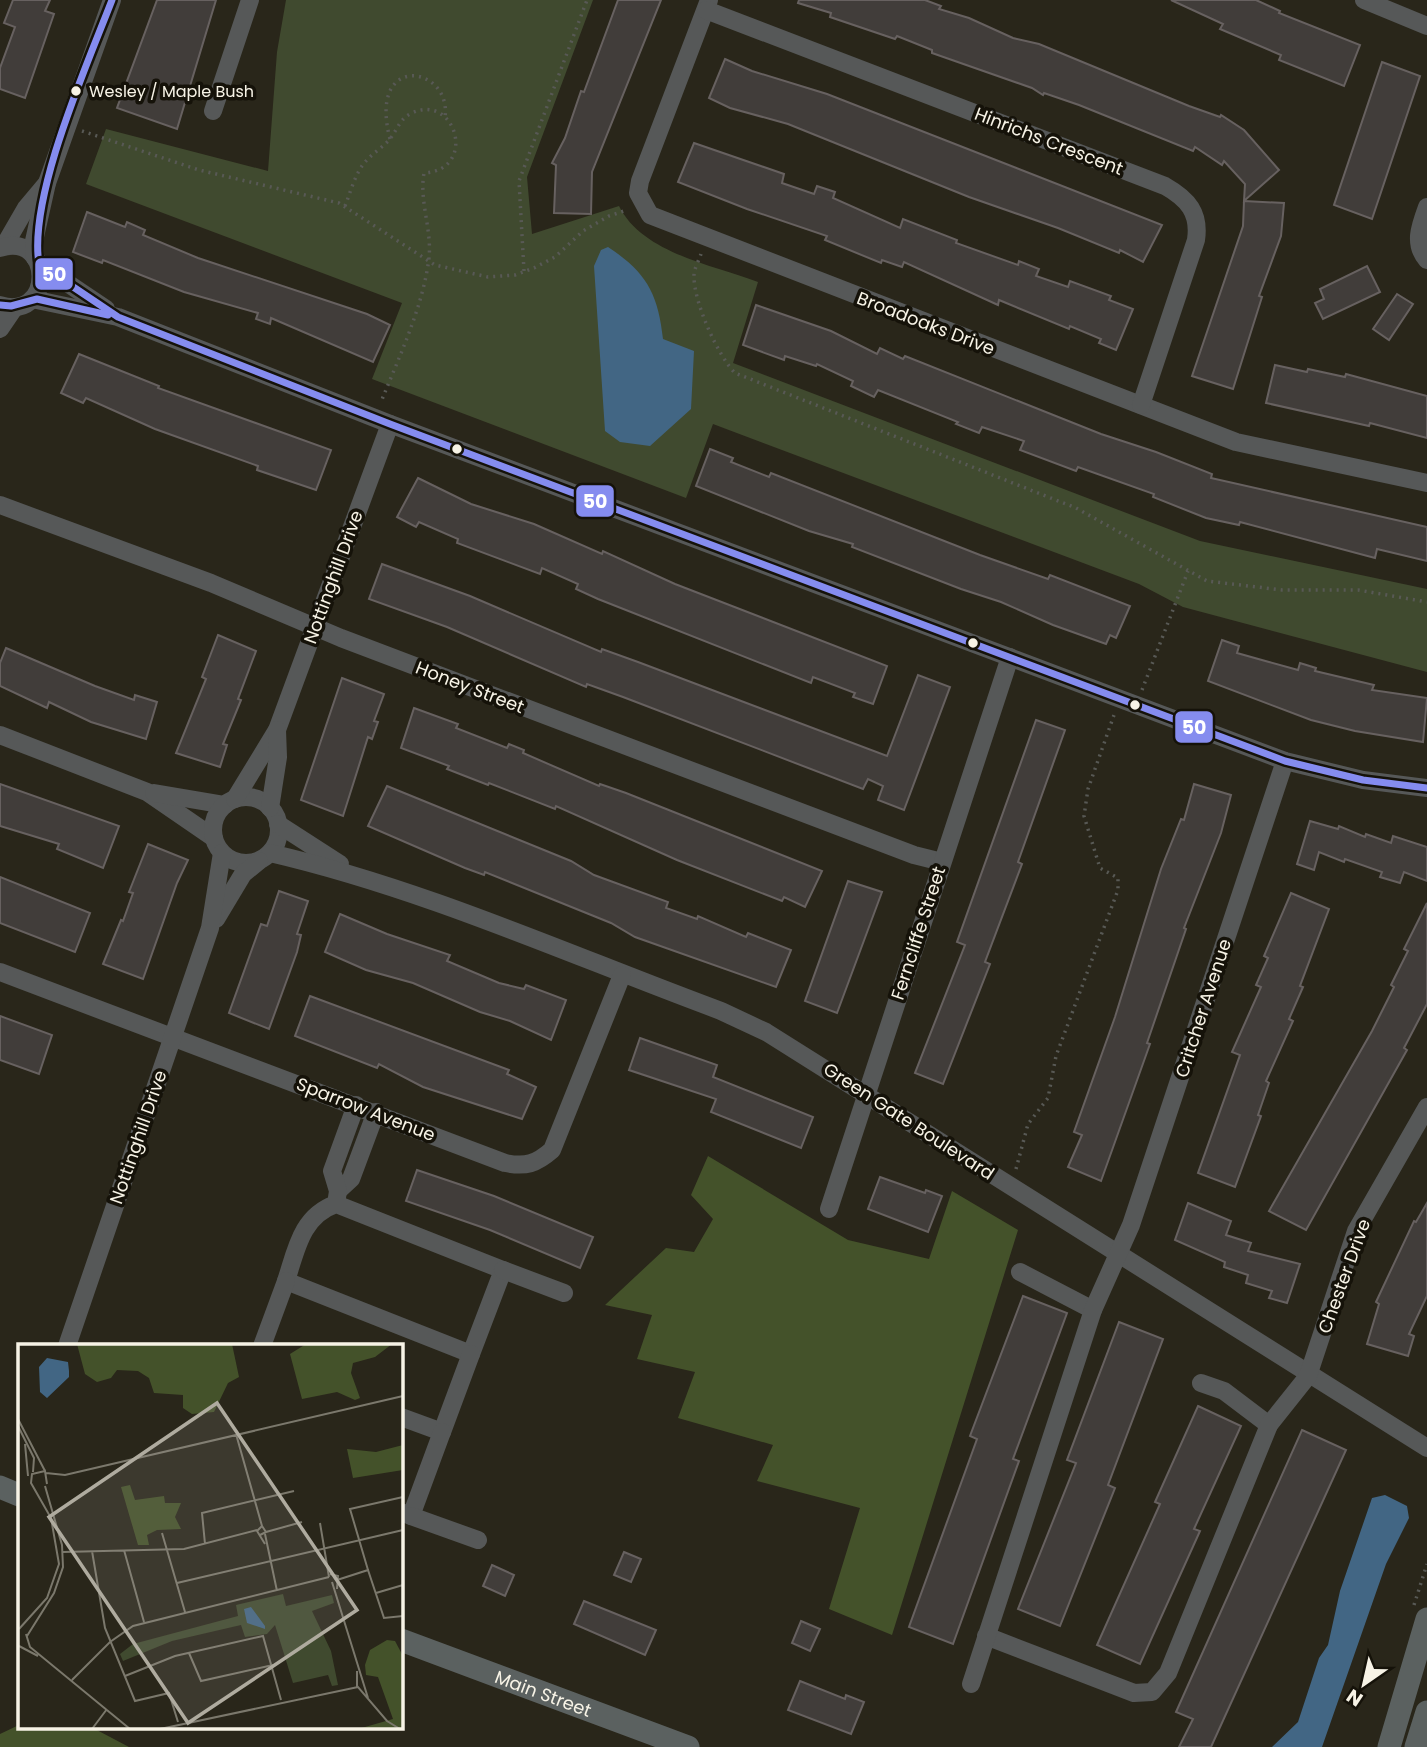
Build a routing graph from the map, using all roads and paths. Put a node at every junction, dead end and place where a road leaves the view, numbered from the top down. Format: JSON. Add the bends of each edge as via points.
{"nodes":[{"id":1,"x":112,"y":0,"type":"edge"},
{"id":2,"x":250,"y":0,"type":"edge"},
{"id":3,"x":587,"y":0,"type":"edge"},
{"id":4,"x":1364,"y":0,"type":"edge"},
{"id":5,"x":708,"y":5,"type":"edge"},
{"id":6,"x":1427,"y":26,"type":"edge"},
{"id":7,"x":212,"y":111,"type":"dead end"},
{"id":8,"x":445,"y":117,"type":"junction"},
{"id":9,"x":67,"y":126,"type":"junction"},
{"id":10,"x":390,"y":139,"type":"junction"},
{"id":11,"x":47,"y":183,"type":"junction"},
{"id":12,"x":642,"y":204,"type":"junction"},
{"id":13,"x":345,"y":205,"type":"junction"},
{"id":14,"x":1427,"y":207,"type":"edge"},
{"id":15,"x":705,"y":238,"type":"junction"},
{"id":16,"x":2,"y":247,"type":"edge"},
{"id":17,"x":1427,"y":260,"type":"edge"},
{"id":18,"x":37,"y":261,"type":"junction"},
{"id":19,"x":429,"y":261,"type":"junction"},
{"id":20,"x":524,"y":271,"type":"junction"},
{"id":21,"x":32,"y":299,"type":"junction"},
{"id":22,"x":8,"y":306,"type":"edge"},
{"id":23,"x":118,"y":317,"type":"junction"},
{"id":24,"x":0,"y":329,"type":"edge"},
{"id":25,"x":1141,"y":405,"type":"junction"},
{"id":26,"x":383,"y":421,"type":"junction"},
{"id":27,"x":1427,"y":483,"type":"edge"},
{"id":28,"x":0,"y":505,"type":"edge"},
{"id":29,"x":1188,"y":571,"type":"junction"},
{"id":30,"x":1427,"y":602,"type":"edge"},
{"id":31,"x":314,"y":627,"type":"junction"},
{"id":32,"x":1010,"y":657,"type":"junction"},
{"id":33,"x":1146,"y":679,"type":"dead end"},
{"id":34,"x":1119,"y":700,"type":"junction"},
{"id":35,"x":277,"y":730,"type":"junction"},
{"id":36,"x":0,"y":735,"type":"edge"},
{"id":37,"x":1285,"y":761,"type":"junction"},
{"id":38,"x":1427,"y":788,"type":"edge"},
{"id":39,"x":147,"y":792,"type":"junction"},
{"id":40,"x":230,"y":802,"type":"junction"},
{"id":41,"x":274,"y":816,"type":"junction"},
{"id":42,"x":218,"y":845,"type":"junction"},
{"id":43,"x":265,"y":856,"type":"junction"},
{"id":44,"x":942,"y":862,"type":"junction"},
{"id":45,"x":351,"y":872,"type":"junction"},
{"id":46,"x":210,"y":928,"type":"junction"},
{"id":47,"x":0,"y":972,"type":"edge"},
{"id":48,"x":622,"y":975,"type":"junction"},
{"id":49,"x":172,"y":1038,"type":"junction"},
{"id":50,"x":868,"y":1095,"type":"junction"},
{"id":51,"x":356,"y":1105,"type":"junction"},
{"id":52,"x":1427,"y":1107,"type":"edge"},
{"id":53,"x":376,"y":1112,"type":"junction"},
{"id":54,"x":1019,"y":1164,"type":"dead end"},
{"id":55,"x":337,"y":1198,"type":"junction"},
{"id":56,"x":829,"y":1209,"type":"dead end"},
{"id":57,"x":1119,"y":1254,"type":"junction"},
{"id":58,"x":503,"y":1270,"type":"junction"},
{"id":59,"x":1020,"y":1272,"type":"dead end"},
{"id":60,"x":286,"y":1282,"type":"junction"},
{"id":61,"x":564,"y":1293,"type":"dead end"},
{"id":62,"x":1093,"y":1310,"type":"junction"},
{"id":63,"x":68,"y":1344,"type":"edge"},
{"id":64,"x":263,"y":1344,"type":"edge"},
{"id":65,"x":471,"y":1354,"type":"junction"},
{"id":66,"x":1308,"y":1376,"type":"junction"},
{"id":67,"x":1201,"y":1384,"type":"dead end"},
{"id":68,"x":402,"y":1416,"type":"edge"},
{"id":69,"x":1269,"y":1425,"type":"junction"},
{"id":70,"x":442,"y":1432,"type":"junction"},
{"id":71,"x":1427,"y":1448,"type":"edge"},
{"id":72,"x":406,"y":1514,"type":"edge"},
{"id":73,"x":478,"y":1540,"type":"dead end"},
{"id":74,"x":1427,"y":1619,"type":"edge"},
{"id":75,"x":986,"y":1636,"type":"junction"},
{"id":76,"x":402,"y":1640,"type":"edge"},
{"id":77,"x":971,"y":1684,"type":"dead end"},
{"id":78,"x":688,"y":1747,"type":"edge"},
{"id":79,"x":1389,"y":1747,"type":"edge"}],
"edges":[{"from":1,"to":9,"type":"street"},
{"from":2,"to":7,"type":"street"},
{"from":3,"to":20,"type":"path","via":[[519,181]]},
{"from":4,"to":6,"type":"street"},
{"from":5,"to":12,"type":"street","via":[[640,181]]},
{"from":5,"to":25,"type":"street","name":"Hinrichs Crescent","via":[[1181,195],[1193,209],[1196,240]]},
{"from":8,"to":10,"type":"path","via":[[418,110],[401,121]]},
{"from":8,"to":10,"type":"path","via":[[444,100],[433,82],[403,78],[394,83],[384,102]]},
{"from":8,"to":19,"type":"path","via":[[456,135],[454,155],[440,169],[424,173],[421,191]]},
{"from":9,"to":11,"type":"street"},
{"from":9,"to":13,"type":"path","via":[[199,170]]},
{"from":10,"to":13,"type":"path","via":[[359,171]]},
{"from":11,"to":16,"type":"street"},
{"from":11,"to":18,"type":"street","via":[[34,241]]},
{"from":12,"to":15,"type":"street","name":"Broadoaks Drive","via":[[662,222]]},
{"from":12,"to":20,"type":"path","via":[[610,216],[555,257]]},
{"from":13,"to":19,"type":"path"},
{"from":14,"to":17,"type":"street","via":[[1418,240]]},
{"from":15,"to":25,"type":"street","name":"Broadoaks Drive"},
{"from":15,"to":29,"type":"path","via":[[694,275],[701,307],[723,361],[735,373],[1076,508]]},
{"from":16,"to":18,"type":"street","via":[[21,248]]},
{"from":18,"to":21,"type":"street","via":[[42,279]]},
{"from":18,"to":23,"type":"street"},
{"from":19,"to":20,"type":"path","via":[[488,277]]},
{"from":19,"to":26,"type":"path"},
{"from":21,"to":22,"type":"street"},
{"from":21,"to":23,"type":"street"},
{"from":22,"to":24,"type":"street"},
{"from":23,"to":26,"type":"street"},
{"from":25,"to":27,"type":"street","name":"Broadoaks Drive","via":[[1236,442]]},
{"from":26,"to":31,"type":"street","name":"Nottinghill Drive"},
{"from":26,"to":32,"type":"street"},
{"from":28,"to":31,"type":"street","name":"Honey Street","via":[[211,583]]},
{"from":29,"to":30,"type":"path","via":[[1206,581],[1282,590],[1358,590]]},
{"from":29,"to":33,"type":"path"},
{"from":31,"to":35,"type":"street","name":"Nottinghill Drive"},
{"from":31,"to":44,"type":"street","name":"Honey Street"},
{"from":32,"to":34,"type":"street"},
{"from":32,"to":44,"type":"street","name":"Ferncliffe Street"},
{"from":34,"to":37,"type":"street"},
{"from":34,"to":54,"type":"path","via":[[1088,789],[1084,816],[1100,868],[1118,878],[1118,890],[1056,1056],[1048,1098],[1028,1124]]},
{"from":35,"to":40,"type":"street","name":"Nottinghill Drive"},
{"from":35,"to":41,"type":"street","name":"Nottinghill Drive"},
{"from":36,"to":39,"type":"street"},
{"from":37,"to":38,"type":"street","via":[[1363,780]]},
{"from":37,"to":57,"type":"street","name":"Critcher Avenue"},
{"from":39,"to":40,"type":"street"},
{"from":39,"to":42,"type":"street"},
{"from":40,"to":41,"type":"street","via":[[254,798]]},
{"from":40,"to":42,"type":"street","via":[[215,819]]},
{"from":41,"to":43,"type":"street","via":[[277,839]]},
{"from":41,"to":45,"type":"street","name":"Green Gate Boulevard"},
{"from":42,"to":43,"type":"street","via":[[239,862]]},
{"from":42,"to":46,"type":"street","name":"Nottinghill Drive"},
{"from":43,"to":45,"type":"street","name":"Green Gate Boulevard"},
{"from":43,"to":46,"type":"street","name":"Nottinghill Drive","via":[[243,874]]},
{"from":44,"to":50,"type":"street","name":"Ferncliffe Street"},
{"from":45,"to":48,"type":"street","name":"Green Gate Boulevard"},
{"from":46,"to":49,"type":"street","name":"Nottinghill Drive"},
{"from":47,"to":49,"type":"street","name":"Sparrow Avenue"},
{"from":48,"to":50,"type":"street","name":"Green Gate Boulevard","via":[[766,1032]]},
{"from":48,"to":53,"type":"street","name":"Sparrow Avenue","via":[[561,1130],[552,1150],[540,1161],[523,1167],[505,1163]]},
{"from":49,"to":51,"type":"street","name":"Sparrow Avenue"},
{"from":49,"to":63,"type":"street","name":"Nottinghill Drive"},
{"from":50,"to":56,"type":"street","name":"Ferncliffe Street"},
{"from":50,"to":57,"type":"street","name":"Green Gate Boulevard"},
{"from":51,"to":53,"type":"street","name":"Sparrow Avenue"},
{"from":51,"to":55,"type":"street","via":[[332,1171]]},
{"from":52,"to":66,"type":"street","name":"Chester Drive","via":[[1356,1231]]},
{"from":53,"to":55,"type":"street","via":[[351,1179]]},
{"from":55,"to":58,"type":"street"},
{"from":55,"to":60,"type":"street","via":[[305,1226]]},
{"from":57,"to":62,"type":"street","name":"Critcher Avenue"},
{"from":57,"to":66,"type":"street","name":"Green Gate Boulevard"},
{"from":58,"to":61,"type":"street"},
{"from":58,"to":65,"type":"street"},
{"from":59,"to":62,"type":"street"},
{"from":60,"to":64,"type":"street"},
{"from":60,"to":65,"type":"street"},
{"from":62,"to":75,"type":"street","name":"Critcher Avenue"},
{"from":65,"to":70,"type":"street"},
{"from":66,"to":69,"type":"street"},
{"from":66,"to":71,"type":"street","name":"Green Gate Boulevard"},
{"from":67,"to":69,"type":"street","via":[[1224,1391]]},
{"from":68,"to":70,"type":"street"},
{"from":69,"to":75,"type":"street","via":[[1168,1673],[1152,1692],[1133,1693]]},
{"from":70,"to":72,"type":"street"},
{"from":72,"to":73,"type":"street"},
{"from":74,"to":79,"type":"main road"},
{"from":75,"to":77,"type":"street","name":"Critcher Avenue"},
{"from":76,"to":78,"type":"main road","name":"Main Street"}]}
